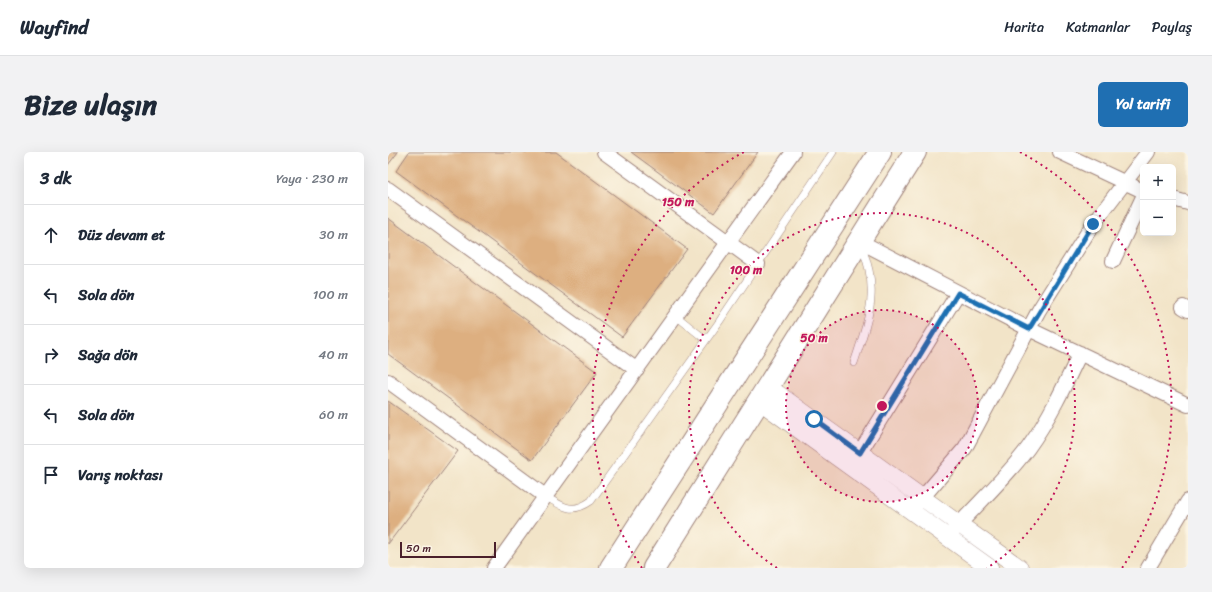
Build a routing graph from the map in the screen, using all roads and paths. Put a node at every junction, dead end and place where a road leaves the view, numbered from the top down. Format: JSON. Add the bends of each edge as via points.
{"nodes":[{"id":1,"x":604,"y":152,"type":"edge"},
{"id":2,"x":793,"y":152,"type":"edge"},
{"id":3,"x":833,"y":152,"type":"edge"},
{"id":4,"x":880,"y":152,"type":"edge"},
{"id":5,"x":915,"y":152,"type":"edge"},
{"id":6,"x":1060,"y":152,"type":"edge"},
{"id":7,"x":1148,"y":152,"type":"edge"},
{"id":8,"x":1124,"y":184,"type":"junction"},
{"id":9,"x":388,"y":189,"type":"edge"},
{"id":10,"x":1140,"y":190,"type":"edge"},
{"id":11,"x":1142,"y":200,"type":"edge"},
{"id":12,"x":1176,"y":201,"type":"edge"},
{"id":13,"x":1188,"y":204,"type":"edge"},
{"id":14,"x":728,"y":242,"type":"junction"},
{"id":15,"x":859,"y":242,"type":"junction"},
{"id":16,"x":1113,"y":261,"type":"dead end"},
{"id":17,"x":758,"y":264,"type":"junction"},
{"id":18,"x":958,"y":293,"type":"junction"},
{"id":19,"x":675,"y":316,"type":"junction"},
{"id":20,"x":1029,"y":329,"type":"junction"},
{"id":21,"x":706,"y":340,"type":"junction"},
{"id":22,"x":1080,"y":353,"type":"junction"},
{"id":23,"x":854,"y":363,"type":"dead end"},
{"id":24,"x":636,"y":370,"type":"junction"},
{"id":25,"x":388,"y":381,"type":"edge"},
{"id":26,"x":763,"y":393,"type":"junction"},
{"id":27,"x":1188,"y":405,"type":"edge"},
{"id":28,"x":860,"y":453,"type":"junction"},
{"id":29,"x":851,"y":467,"type":"junction"},
{"id":30,"x":545,"y":496,"type":"junction"},
{"id":31,"x":922,"y":497,"type":"junction"},
{"id":32,"x":1188,"y":501,"type":"edge"},
{"id":33,"x":911,"y":511,"type":"junction"},
{"id":34,"x":959,"y":524,"type":"junction"},
{"id":35,"x":948,"y":537,"type":"junction"},
{"id":36,"x":494,"y":568,"type":"edge"},
{"id":37,"x":611,"y":568,"type":"edge"},
{"id":38,"x":654,"y":568,"type":"edge"},
{"id":39,"x":990,"y":568,"type":"edge"},
{"id":40,"x":1020,"y":568,"type":"edge"},
{"id":41,"x":1148,"y":568,"type":"edge"}],
"edges":[{"from":1,"to":14,"type":"street"},
{"from":2,"to":14,"type":"street"},
{"from":3,"to":17,"type":"lane"},
{"from":4,"to":37,"type":"main road"},
{"from":5,"to":15,"type":"main road"},
{"from":6,"to":8,"type":"street"},
{"from":7,"to":8,"type":"street"},
{"from":8,"to":10,"type":"street"},
{"from":8,"to":20,"type":"street","via":[[1093,224]]},
{"from":9,"to":24,"type":"street"},
{"from":11,"to":16,"type":"street"},
{"from":12,"to":13,"type":"street"},
{"from":14,"to":17,"type":"street"},
{"from":14,"to":19,"type":"street"},
{"from":15,"to":18,"type":"street"},
{"from":15,"to":23,"type":"lane","via":[[869,269],[872,299],[871,310]]},
{"from":15,"to":26,"type":"main road"},
{"from":17,"to":21,"type":"lane"},
{"from":18,"to":20,"type":"street"},
{"from":18,"to":28,"type":"street"},
{"from":19,"to":21,"type":"lane"},
{"from":19,"to":24,"type":"street"},
{"from":20,"to":22,"type":"street"},
{"from":20,"to":31,"type":"street","via":[[965,448]]},
{"from":21,"to":30,"type":"lane","via":[[591,500],[578,508],[565,508]]},
{"from":22,"to":27,"type":"street"},
{"from":22,"to":34,"type":"street","via":[[1067,381],[1028,447],[1000,482]]},
{"from":24,"to":30,"type":"street"},
{"from":25,"to":30,"type":"street"},
{"from":26,"to":28,"type":"street"},
{"from":26,"to":29,"type":"street"},
{"from":26,"to":38,"type":"main road"},
{"from":28,"to":29,"type":"street"},
{"from":28,"to":31,"type":"street"},
{"from":29,"to":33,"type":"street"},
{"from":30,"to":36,"type":"street"},
{"from":31,"to":33,"type":"street"},
{"from":31,"to":34,"type":"street"},
{"from":32,"to":41,"type":"street"},
{"from":33,"to":35,"type":"street"},
{"from":34,"to":35,"type":"street"},
{"from":34,"to":40,"type":"street"},
{"from":35,"to":39,"type":"street"}]}
